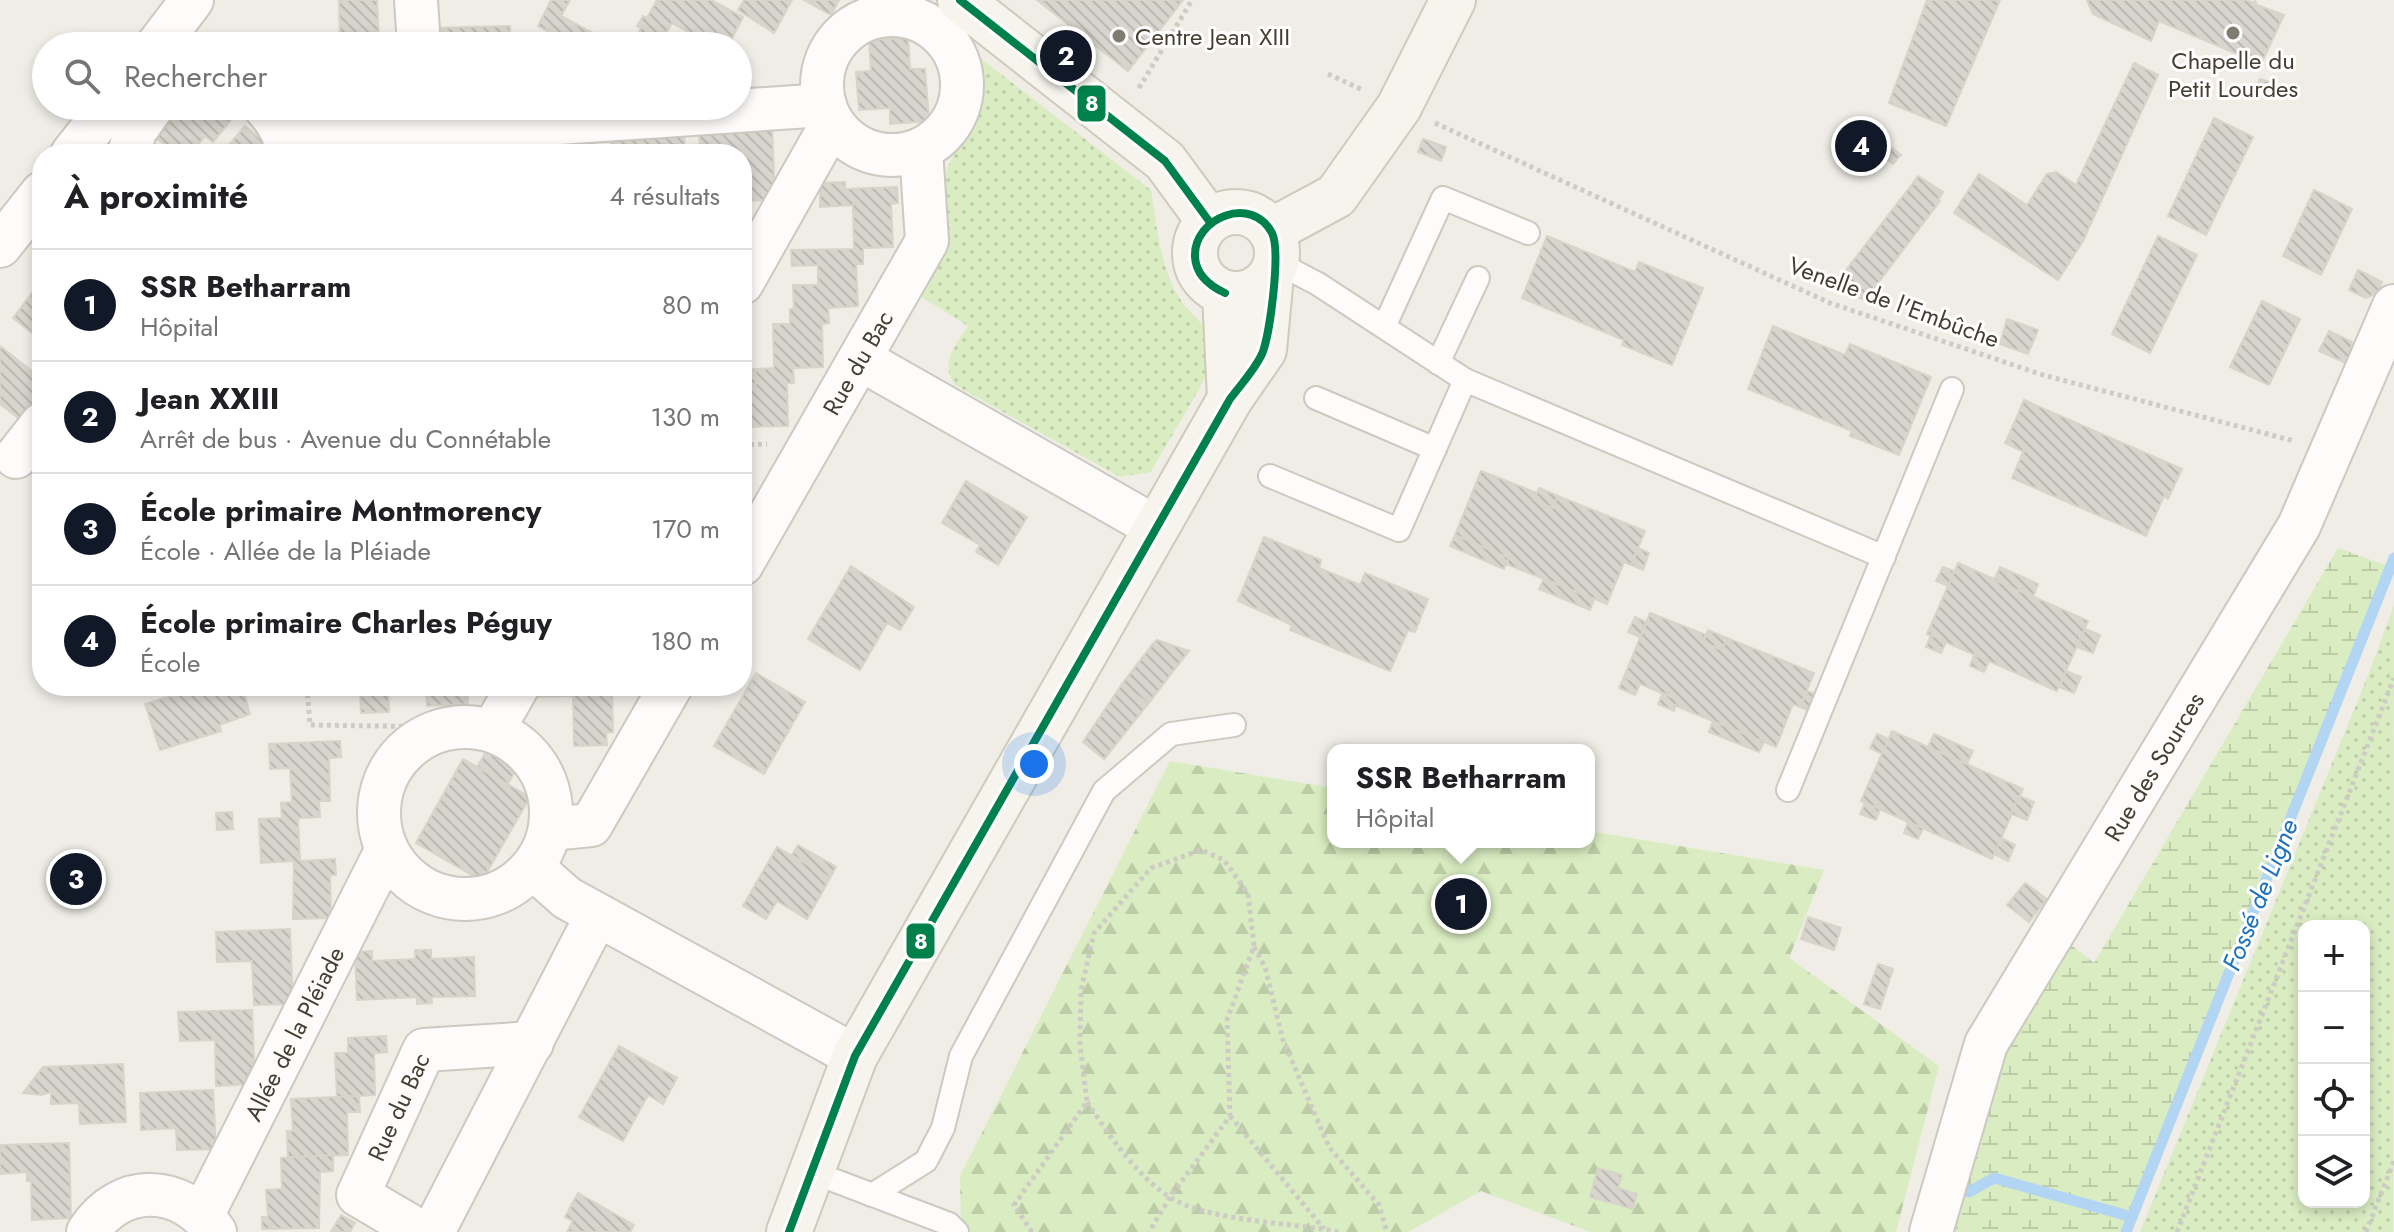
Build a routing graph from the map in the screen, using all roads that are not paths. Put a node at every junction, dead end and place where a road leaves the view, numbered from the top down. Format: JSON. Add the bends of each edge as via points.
{"nodes":[{"id":1,"x":192,"y":0,"type":"edge"},
{"id":2,"x":416,"y":0,"type":"edge"},
{"id":3,"x":960,"y":0,"type":"edge"},
{"id":4,"x":1453,"y":0,"type":"edge"},
{"id":5,"x":168,"y":32,"type":"edge"},
{"id":6,"x":418,"y":32,"type":"edge"},
{"id":7,"x":828,"y":114,"type":"junction"},
{"id":8,"x":752,"y":115,"type":"edge"},
{"id":9,"x":120,"y":120,"type":"edge"},
{"id":10,"x":136,"y":120,"type":"edge"},
{"id":11,"x":272,"y":120,"type":"edge"},
{"id":12,"x":419,"y":120,"type":"edge"},
{"id":13,"x":86,"y":144,"type":"edge"},
{"id":14,"x":132,"y":144,"type":"edge"},
{"id":15,"x":285,"y":144,"type":"edge"},
{"id":16,"x":306,"y":144,"type":"edge"},
{"id":17,"x":921,"y":150,"type":"junction"},
{"id":18,"x":32,"y":206,"type":"edge"},
{"id":19,"x":1209,"y":221,"type":"junction"},
{"id":20,"x":1528,"y":233,"type":"dead end"},
{"id":21,"x":0,"y":246,"type":"edge"},
{"id":22,"x":1273,"y":256,"type":"junction"},
{"id":23,"x":752,"y":263,"type":"edge"},
{"id":24,"x":1478,"y":278,"type":"dead end"},
{"id":25,"x":1225,"y":293,"type":"junction"},
{"id":26,"x":2394,"y":306,"type":"edge"},
{"id":27,"x":1384,"y":327,"type":"junction"},
{"id":28,"x":860,"y":359,"type":"junction"},
{"id":29,"x":1438,"y":363,"type":"junction"},
{"id":30,"x":1465,"y":380,"type":"junction"},
{"id":31,"x":1952,"y":389,"type":"dead end"},
{"id":32,"x":1316,"y":398,"type":"dead end"},
{"id":33,"x":1230,"y":399,"type":"junction"},
{"id":34,"x":32,"y":437,"type":"edge"},
{"id":35,"x":1435,"y":449,"type":"junction"},
{"id":36,"x":16,"y":457,"type":"dead end"},
{"id":37,"x":1270,"y":476,"type":"dead end"},
{"id":38,"x":1157,"y":528,"type":"junction"},
{"id":39,"x":752,"y":547,"type":"edge"},
{"id":40,"x":1884,"y":557,"type":"junction"},
{"id":41,"x":512,"y":696,"type":"edge"},
{"id":42,"x":665,"y":696,"type":"edge"},
{"id":43,"x":1234,"y":725,"type":"dead end"},
{"id":44,"x":493,"y":730,"type":"junction"},
{"id":45,"x":1788,"y":790,"type":"dead end"},
{"id":46,"x":551,"y":829,"type":"junction"},
{"id":47,"x":386,"y":851,"type":"junction"},
{"id":48,"x":533,"y":868,"type":"junction"},
{"id":49,"x":597,"y":915,"type":"junction"},
{"id":50,"x":532,"y":1043,"type":"junction"},
{"id":51,"x":855,"y":1056,"type":"junction"},
{"id":52,"x":812,"y":1172,"type":"junction"},
{"id":53,"x":872,"y":1195,"type":"junction"},
{"id":54,"x":209,"y":1223,"type":"edge"},
{"id":55,"x":88,"y":1232,"type":"edge"},
{"id":56,"x":421,"y":1232,"type":"edge"},
{"id":57,"x":433,"y":1232,"type":"edge"},
{"id":58,"x":789,"y":1232,"type":"edge"},
{"id":59,"x":957,"y":1232,"type":"edge"},
{"id":60,"x":1931,"y":1232,"type":"edge"}],
"edges":[{"from":1,"to":5,"type":"street"},
{"from":2,"to":6,"type":"street"},
{"from":3,"to":19,"type":"street","via":[[1165,161]]},
{"from":4,"to":22,"type":"street","via":[[1399,107],[1336,196]]},
{"from":7,"to":8,"type":"street"},
{"from":7,"to":17,"type":"street","via":[[845,138],[872,152],[901,155]]},
{"from":7,"to":17,"type":"street","via":[[822,83],[836,43],[871,18],[914,18],[933,28],[954,52],[963,82],[953,123]]},
{"from":7,"to":23,"type":"street"},
{"from":9,"to":13,"type":"street"},
{"from":10,"to":14,"type":"street"},
{"from":11,"to":15,"type":"street"},
{"from":12,"to":16,"type":"street"},
{"from":17,"to":28,"type":"street","name":"Rue du Bac","via":[[927,241]]},
{"from":18,"to":21,"type":"street"},
{"from":19,"to":22,"type":"street","via":[[1227,213],[1255,217]]},
{"from":19,"to":25,"type":"street","via":[[1197,239],[1196,266],[1212,287]]},
{"from":20,"to":27,"type":"lane","via":[[1443,198]]},
{"from":22,"to":25,"type":"street","via":[[1259,288]]},
{"from":22,"to":27,"type":"lane"},
{"from":22,"to":33,"type":"street","via":[[1264,350]]},
{"from":24,"to":29,"type":"lane"},
{"from":25,"to":33,"type":"street"},
{"from":26,"to":60,"type":"street","name":"Rue des Sources","via":[[2299,526],[1986,1044]]},
{"from":27,"to":29,"type":"lane"},
{"from":28,"to":38,"type":"street"},
{"from":28,"to":39,"type":"street","name":"Rue du Bac"},
{"from":29,"to":30,"type":"lane"},
{"from":30,"to":35,"type":"lane"},
{"from":30,"to":40,"type":"lane"},
{"from":31,"to":40,"type":"lane"},
{"from":32,"to":35,"type":"lane"},
{"from":33,"to":38,"type":"street"},
{"from":34,"to":36,"type":"street"},
{"from":35,"to":37,"type":"lane","via":[[1399,530]]},
{"from":38,"to":51,"type":"street"},
{"from":40,"to":45,"type":"lane"},
{"from":41,"to":44,"type":"street"},
{"from":42,"to":46,"type":"street","via":[[591,825]]},
{"from":43,"to":53,"type":"lane","via":[[1171,734],[1104,791],[961,1056],[943,1128],[926,1161]]},
{"from":44,"to":46,"type":"street","via":[[517,743],[538,766],[551,799]]},
{"from":44,"to":47,"type":"street","via":[[451,727],[414,741],[388,771],[377,807]]},
{"from":46,"to":48,"type":"street"},
{"from":47,"to":48,"type":"street","via":[[418,887],[458,901],[497,895]]},
{"from":47,"to":54,"type":"street","name":"Allée de la Pléiade"},
{"from":48,"to":49,"type":"street","via":[[567,898]]},
{"from":49,"to":50,"type":"street"},
{"from":49,"to":51,"type":"street"},
{"from":50,"to":56,"type":"street","name":"Rue du Bac","via":[[424,1050],[358,1195]]},
{"from":50,"to":57,"type":"street"},
{"from":51,"to":52,"type":"street"},
{"from":52,"to":53,"type":"lane"},
{"from":52,"to":58,"type":"street"},
{"from":53,"to":59,"type":"lane","via":[[949,1224]]},
{"from":54,"to":55,"type":"street","via":[[168,1194],[120,1200],[98,1216]]}]}
